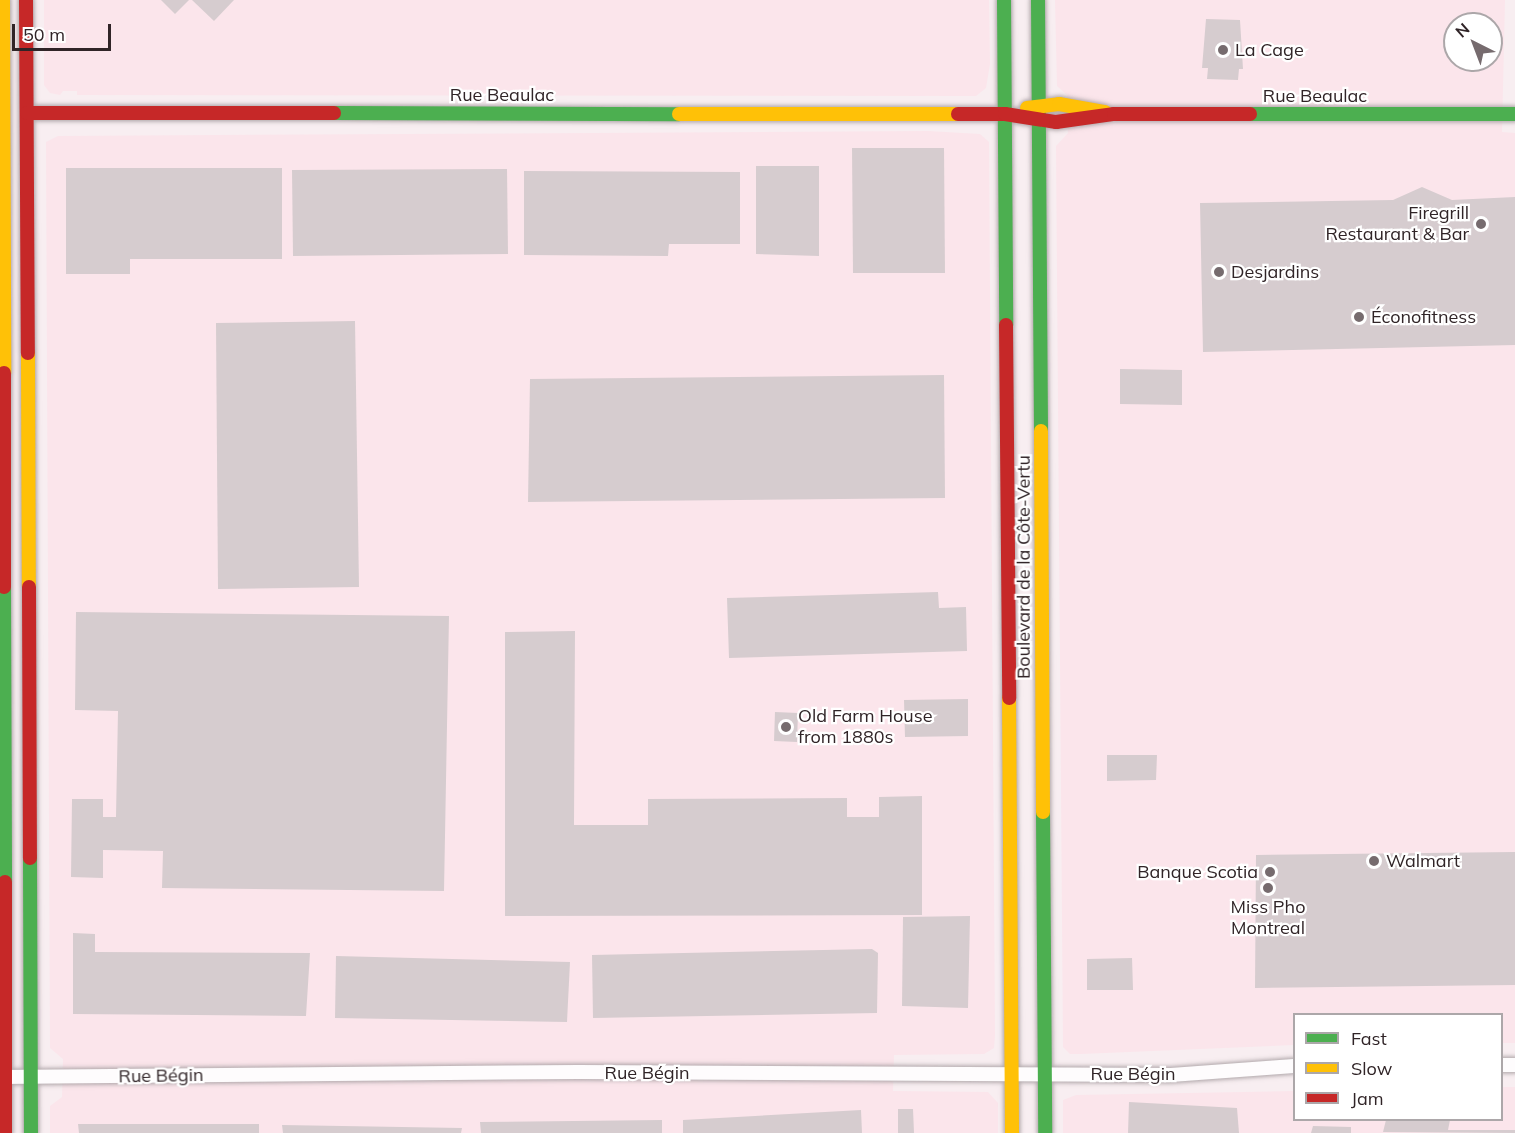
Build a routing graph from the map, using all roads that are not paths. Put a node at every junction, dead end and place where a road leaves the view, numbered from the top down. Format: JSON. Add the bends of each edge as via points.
{"nodes":[{"id":1,"x":3,"y":0,"type":"edge"},
{"id":2,"x":26,"y":0,"type":"edge"},
{"id":3,"x":1004,"y":0,"type":"edge"},
{"id":4,"x":1038,"y":0,"type":"edge"},
{"id":5,"x":1038,"y":105,"type":"junction"},
{"id":6,"x":1,"y":112,"type":"edge"},
{"id":7,"x":27,"y":113,"type":"junction"},
{"id":8,"x":1005,"y":114,"type":"junction"},
{"id":9,"x":1114,"y":114,"type":"junction"},
{"id":10,"x":1515,"y":114,"type":"edge"},
{"id":11,"x":1039,"y":122,"type":"junction"},
{"id":12,"x":4,"y":722,"type":"junction"},
{"id":13,"x":29,"y":722,"type":"junction"},
{"id":14,"x":4,"y":897,"type":"junction"},
{"id":15,"x":30,"y":897,"type":"junction"},
{"id":16,"x":1293,"y":1066,"type":"edge"},
{"id":17,"x":1012,"y":1074,"type":"junction"},
{"id":18,"x":1045,"y":1075,"type":"junction"},
{"id":19,"x":2,"y":1077,"type":"edge"},
{"id":20,"x":31,"y":1077,"type":"junction"},
{"id":21,"x":5,"y":1133,"type":"edge"},
{"id":22,"x":31,"y":1133,"type":"edge"},
{"id":23,"x":1012,"y":1133,"type":"edge"},
{"id":24,"x":1045,"y":1133,"type":"edge"}],
"edges":[{"from":1,"to":6,"type":"street"},
{"from":2,"to":7,"type":"street"},
{"from":3,"to":8,"type":"street","name":"Boulevard de la Côte-Vertu"},
{"from":4,"to":5,"type":"street","name":"Boulevard de la Côte-Vertu"},
{"from":5,"to":8,"type":"street","name":"Rue Beaulac"},
{"from":5,"to":9,"type":"street","name":"Rue Beaulac","via":[[1059,104]]},
{"from":5,"to":11,"type":"street","name":"Boulevard de la Côte-Vertu"},
{"from":6,"to":7,"type":"street","name":"Rue Beaulac"},
{"from":6,"to":12,"type":"street"},
{"from":7,"to":8,"type":"street","name":"Rue Beaulac"},
{"from":7,"to":13,"type":"street"},
{"from":8,"to":11,"type":"street","name":"Rue Beaulac"},
{"from":8,"to":17,"type":"street","name":"Boulevard de la Côte-Vertu"},
{"from":9,"to":10,"type":"street","name":"Rue Beaulac"},
{"from":9,"to":11,"type":"street","name":"Rue Beaulac"},
{"from":11,"to":18,"type":"street","name":"Boulevard de la Côte-Vertu"},
{"from":12,"to":13,"type":"street"},
{"from":12,"to":14,"type":"street"},
{"from":13,"to":15,"type":"street"},
{"from":14,"to":15,"type":"street"},
{"from":14,"to":19,"type":"street"},
{"from":15,"to":20,"type":"street"},
{"from":16,"to":18,"type":"street","name":"Rue Bégin","via":[[1171,1075]]},
{"from":17,"to":18,"type":"street","name":"Rue Bégin"},
{"from":17,"to":20,"type":"street","name":"Rue Bégin","via":[[578,1072]]},
{"from":17,"to":23,"type":"street","name":"Boulevard de la Côte-Vertu"},
{"from":18,"to":24,"type":"street","name":"Boulevard de la Côte-Vertu"},
{"from":19,"to":20,"type":"street","name":"Rue Bégin"},
{"from":19,"to":21,"type":"street"},
{"from":20,"to":22,"type":"street"}]}
